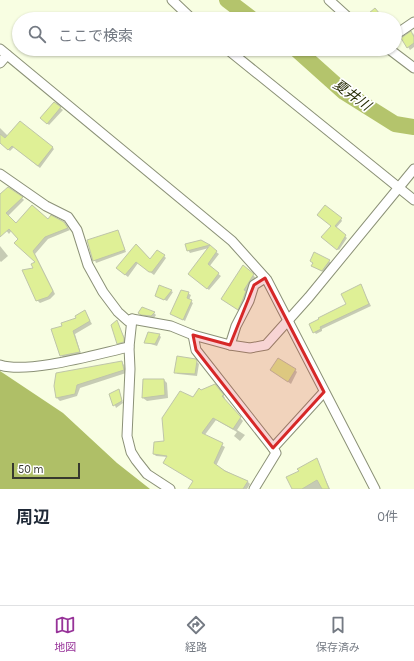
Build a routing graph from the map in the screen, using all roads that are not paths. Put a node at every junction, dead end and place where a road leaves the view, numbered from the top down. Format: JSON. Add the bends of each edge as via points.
{"nodes":[{"id":1,"x":172,"y":0,"type":"edge"},
{"id":2,"x":329,"y":0,"type":"edge"},
{"id":3,"x":185,"y":12,"type":"edge"},
{"id":4,"x":342,"y":12,"type":"edge"},
{"id":5,"x":414,"y":22,"type":"edge"},
{"id":6,"x":402,"y":30,"type":"edge"},
{"id":7,"x":4,"y":52,"type":"edge"},
{"id":8,"x":236,"y":56,"type":"edge"},
{"id":9,"x":398,"y":56,"type":"edge"},
{"id":10,"x":0,"y":63,"type":"edge"},
{"id":11,"x":414,"y":68,"type":"edge"},
{"id":12,"x":414,"y":169,"type":"edge"},
{"id":13,"x":0,"y":174,"type":"edge"},
{"id":14,"x":401,"y":186,"type":"junction"},
{"id":15,"x":414,"y":200,"type":"edge"},
{"id":16,"x":265,"y":278,"type":"junction"},
{"id":17,"x":132,"y":319,"type":"junction"},
{"id":18,"x":287,"y":320,"type":"junction"},
{"id":19,"x":193,"y":336,"type":"junction"},
{"id":20,"x":230,"y":345,"type":"junction"},
{"id":21,"x":129,"y":347,"type":"junction"},
{"id":22,"x":0,"y":365,"type":"edge"},
{"id":23,"x":324,"y":392,"type":"junction"},
{"id":24,"x":273,"y":448,"type":"junction"},
{"id":25,"x":170,"y":489,"type":"edge"},
{"id":26,"x":254,"y":489,"type":"edge"},
{"id":27,"x":375,"y":489,"type":"edge"}],
"edges":[{"from":1,"to":3,"type":"street"},
{"from":2,"to":4,"type":"street"},
{"from":5,"to":6,"type":"street"},
{"from":7,"to":10,"type":"street"},
{"from":7,"to":16,"type":"street","via":[[232,241]]},
{"from":8,"to":14,"type":"street"},
{"from":9,"to":11,"type":"street"},
{"from":12,"to":14,"type":"street"},
{"from":13,"to":17,"type":"street","via":[[46,206],[68,217],[77,230],[88,265],[103,292],[118,312],[128,321]]},
{"from":14,"to":15,"type":"street"},
{"from":14,"to":18,"type":"street"},
{"from":16,"to":18,"type":"street"},
{"from":16,"to":20,"type":"street","via":[[254,286]]},
{"from":17,"to":19,"type":"street","via":[[171,326]]},
{"from":17,"to":21,"type":"street"},
{"from":18,"to":20,"type":"street","via":[[266,345],[250,348]]},
{"from":18,"to":23,"type":"street"},
{"from":19,"to":20,"type":"street"},
{"from":19,"to":24,"type":"street","via":[[196,350]]},
{"from":21,"to":22,"type":"street","via":[[41,365]]},
{"from":21,"to":25,"type":"street","via":[[127,436],[131,452],[147,474]]},
{"from":23,"to":24,"type":"street"},
{"from":23,"to":27,"type":"street"},
{"from":24,"to":26,"type":"street","via":[[276,453]]}]}
